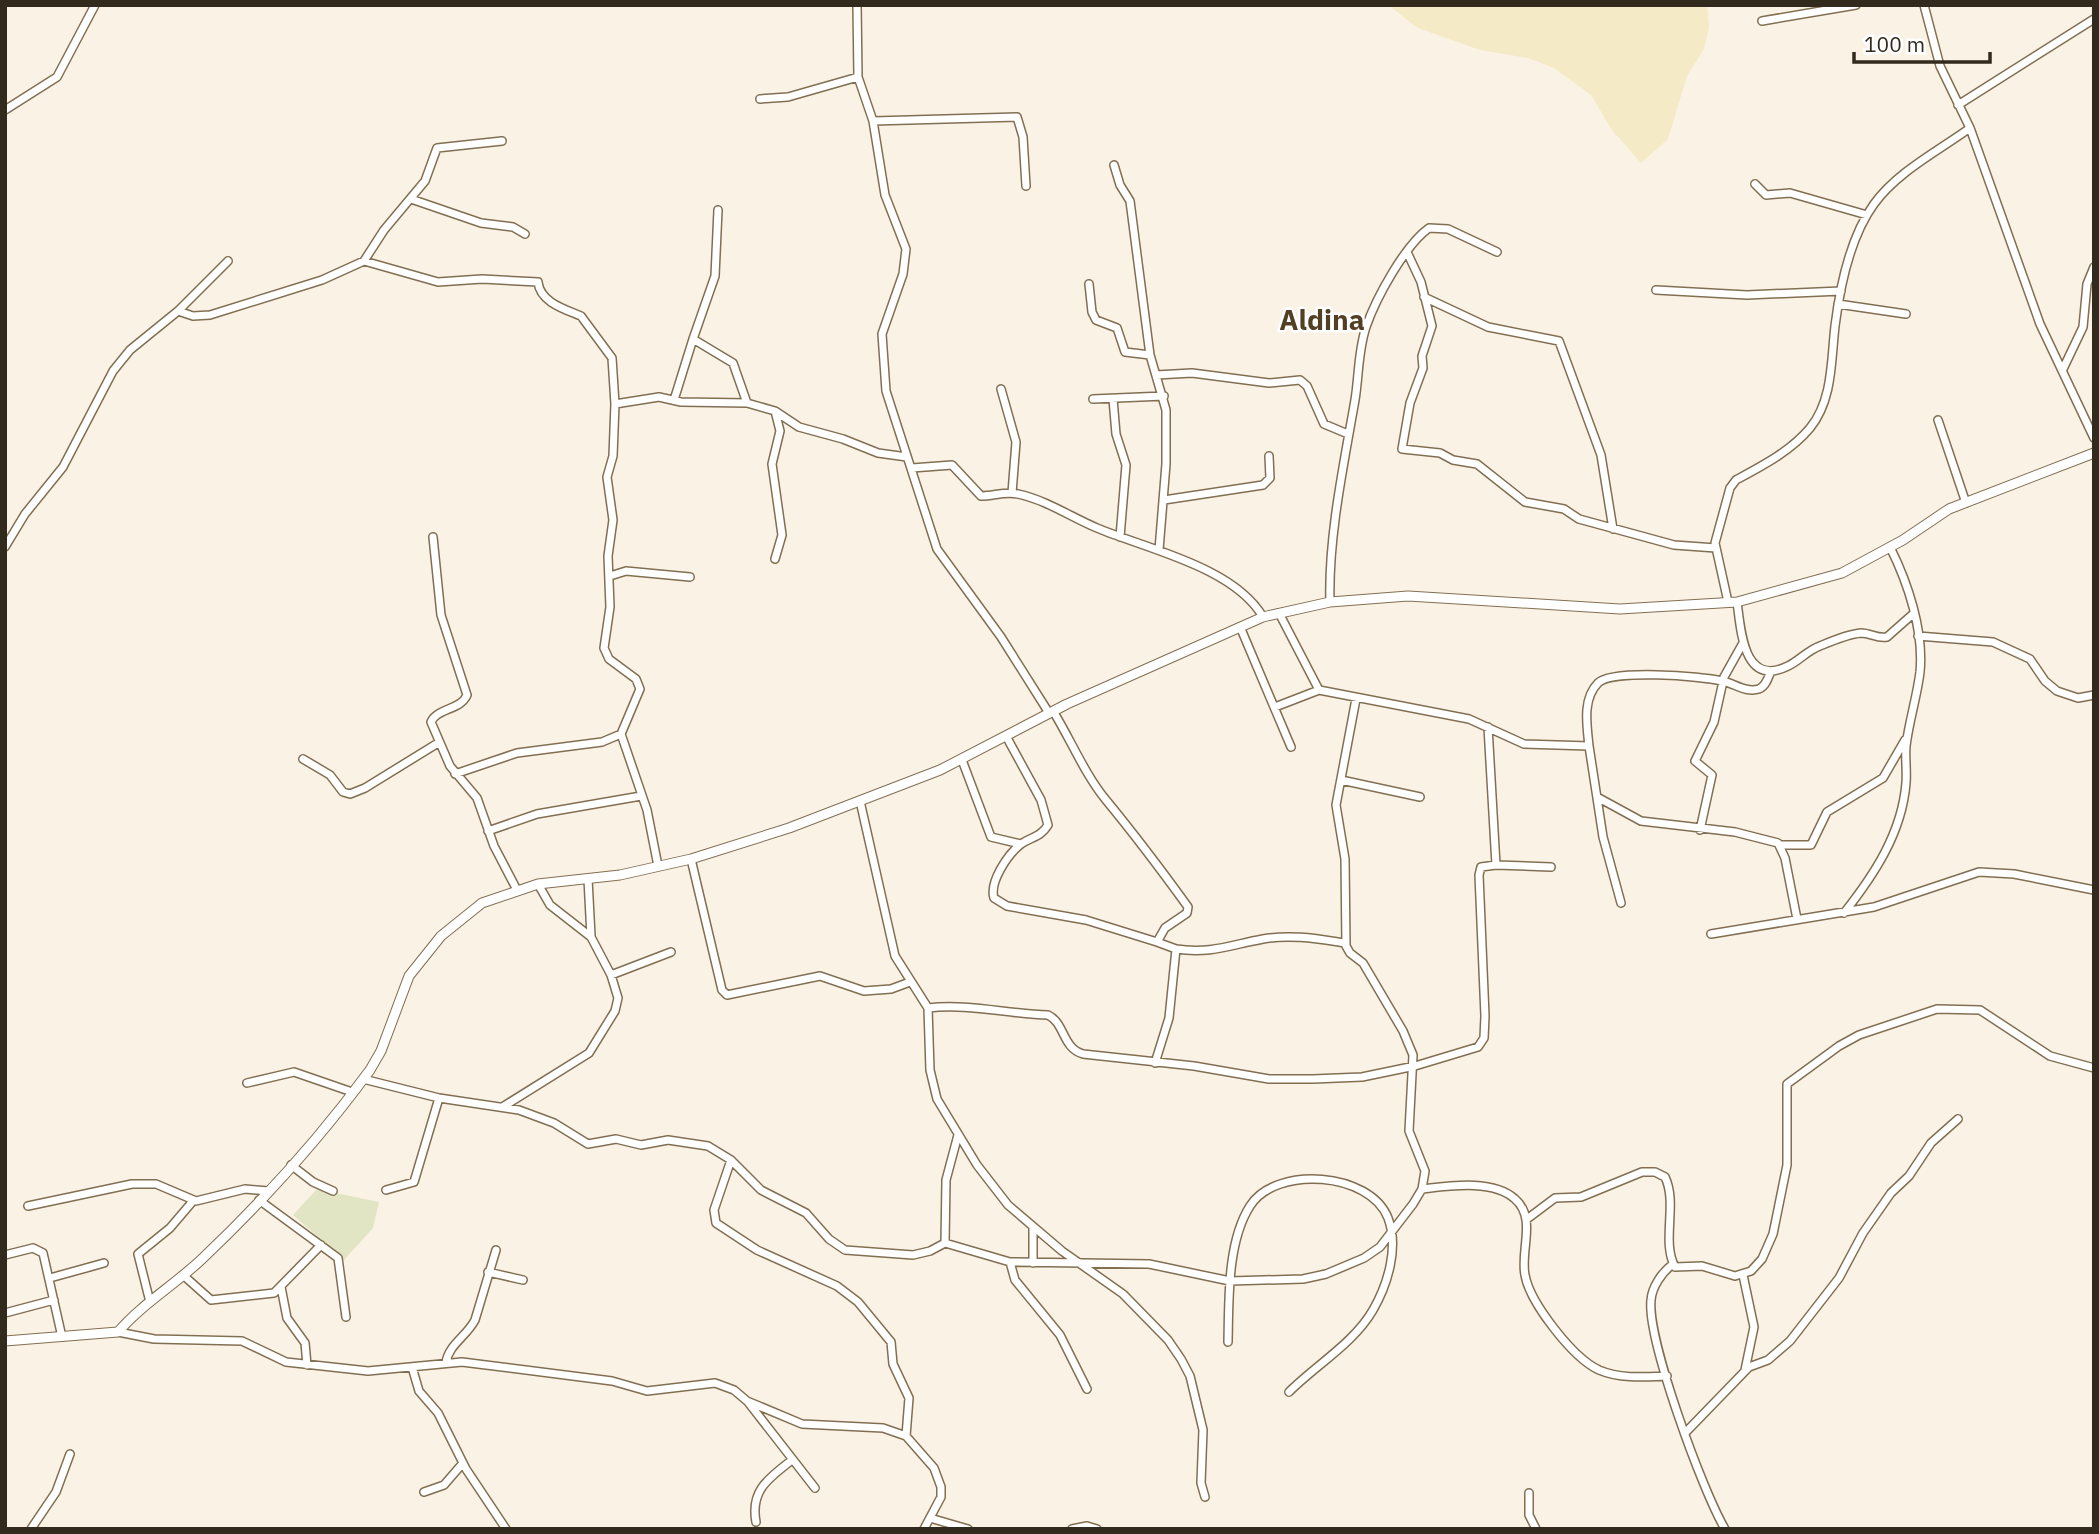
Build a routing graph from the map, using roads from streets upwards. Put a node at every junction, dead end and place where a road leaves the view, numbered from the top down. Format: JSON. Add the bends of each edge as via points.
{"nodes":[{"id":1,"x":95,"y":5,"type":"edge"},
{"id":2,"x":857,"y":5,"type":"edge"},
{"id":3,"x":1856,"y":5,"type":"edge"},
{"id":4,"x":1924,"y":5,"type":"edge"},
{"id":5,"x":2094,"y":19,"type":"edge"},
{"id":6,"x":1762,"y":21,"type":"dead end"},
{"id":7,"x":858,"y":77,"type":"junction"},
{"id":8,"x":760,"y":99,"type":"dead end"},
{"id":9,"x":1958,"y":105,"type":"junction"},
{"id":10,"x":5,"y":110,"type":"edge"},
{"id":11,"x":873,"y":121,"type":"junction"},
{"id":12,"x":1970,"y":128,"type":"junction"},
{"id":13,"x":502,"y":141,"type":"dead end"},
{"id":14,"x":1114,"y":165,"type":"dead end"},
{"id":15,"x":1755,"y":184,"type":"dead end"},
{"id":16,"x":1026,"y":186,"type":"dead end"},
{"id":17,"x":411,"y":199,"type":"junction"},
{"id":18,"x":718,"y":210,"type":"dead end"},
{"id":19,"x":1867,"y":215,"type":"junction"},
{"id":20,"x":525,"y":234,"type":"dead end"},
{"id":21,"x":1407,"y":252,"type":"junction"},
{"id":22,"x":1497,"y":252,"type":"dead end"},
{"id":23,"x":228,"y":261,"type":"dead end"},
{"id":24,"x":364,"y":261,"type":"junction"},
{"id":25,"x":2094,"y":267,"type":"edge"},
{"id":26,"x":1089,"y":284,"type":"dead end"},
{"id":27,"x":1656,"y":290,"type":"dead end"},
{"id":28,"x":1841,"y":291,"type":"junction"},
{"id":29,"x":1424,"y":298,"type":"junction"},
{"id":30,"x":1838,"y":304,"type":"junction"},
{"id":31,"x":178,"y":311,"type":"junction"},
{"id":32,"x":1906,"y":314,"type":"dead end"},
{"id":33,"x":694,"y":339,"type":"junction"},
{"id":34,"x":1150,"y":355,"type":"junction"},
{"id":35,"x":2063,"y":369,"type":"junction"},
{"id":36,"x":1156,"y":374,"type":"junction"},
{"id":37,"x":1001,"y":389,"type":"dead end"},
{"id":38,"x":1164,"y":396,"type":"junction"},
{"id":39,"x":1093,"y":399,"type":"dead end"},
{"id":40,"x":1113,"y":399,"type":"junction"},
{"id":41,"x":674,"y":400,"type":"junction"},
{"id":42,"x":747,"y":403,"type":"junction"},
{"id":43,"x":615,"y":404,"type":"junction"},
{"id":44,"x":775,"y":411,"type":"junction"},
{"id":45,"x":1938,"y":421,"type":"dead end"},
{"id":46,"x":796,"y":426,"type":"junction"},
{"id":47,"x":780,"y":431,"type":"junction"},
{"id":48,"x":1348,"y":434,"type":"junction"},
{"id":49,"x":2094,"y":438,"type":"edge"},
{"id":50,"x":2094,"y":453,"type":"edge"},
{"id":51,"x":1269,"y":456,"type":"dead end"},
{"id":52,"x":907,"y":457,"type":"junction"},
{"id":53,"x":912,"y":468,"type":"junction"},
{"id":54,"x":1012,"y":493,"type":"junction"},
{"id":55,"x":1164,"y":500,"type":"junction"},
{"id":56,"x":1966,"y":503,"type":"junction"},
{"id":57,"x":1613,"y":529,"type":"junction"},
{"id":58,"x":433,"y":537,"type":"dead end"},
{"id":59,"x":1120,"y":537,"type":"junction"},
{"id":60,"x":5,"y":547,"type":"edge"},
{"id":61,"x":1890,"y":547,"type":"junction"},
{"id":62,"x":1716,"y":548,"type":"junction"},
{"id":63,"x":1159,"y":550,"type":"junction"},
{"id":64,"x":775,"y":559,"type":"dead end"},
{"id":65,"x":610,"y":576,"type":"junction"},
{"id":66,"x":690,"y":577,"type":"dead end"},
{"id":67,"x":1330,"y":602,"type":"junction"},
{"id":68,"x":1733,"y":602,"type":"junction"},
{"id":69,"x":1279,"y":613,"type":"junction"},
{"id":70,"x":1913,"y":614,"type":"junction"},
{"id":71,"x":1264,"y":617,"type":"junction"},
{"id":72,"x":1241,"y":629,"type":"junction"},
{"id":73,"x":1918,"y":636,"type":"junction"},
{"id":74,"x":1743,"y":643,"type":"junction"},
{"id":75,"x":1771,"y":671,"type":"junction"},
{"id":76,"x":1723,"y":681,"type":"junction"},
{"id":77,"x":1319,"y":690,"type":"junction"},
{"id":78,"x":2094,"y":695,"type":"edge"},
{"id":79,"x":1356,"y":699,"type":"junction"},
{"id":80,"x":1275,"y":707,"type":"junction"},
{"id":81,"x":1051,"y":712,"type":"junction"},
{"id":82,"x":1488,"y":727,"type":"junction"},
{"id":83,"x":621,"y":734,"type":"junction"},
{"id":84,"x":1006,"y":736,"type":"junction"},
{"id":85,"x":1908,"y":737,"type":"junction"},
{"id":86,"x":438,"y":743,"type":"junction"},
{"id":87,"x":1589,"y":746,"type":"junction"},
{"id":88,"x":1292,"y":747,"type":"dead end"},
{"id":89,"x":303,"y":759,"type":"dead end"},
{"id":90,"x":961,"y":760,"type":"junction"},
{"id":91,"x":455,"y":774,"type":"junction"},
{"id":92,"x":1341,"y":780,"type":"junction"},
{"id":93,"x":641,"y":796,"type":"junction"},
{"id":94,"x":1420,"y":797,"type":"dead end"},
{"id":95,"x":1597,"y":797,"type":"junction"},
{"id":96,"x":860,"y":801,"type":"junction"},
{"id":97,"x":1700,"y":830,"type":"junction"},
{"id":98,"x":488,"y":831,"type":"junction"},
{"id":99,"x":1021,"y":844,"type":"junction"},
{"id":100,"x":1781,"y":845,"type":"junction"},
{"id":101,"x":691,"y":859,"type":"junction"},
{"id":102,"x":1496,"y":865,"type":"junction"},
{"id":103,"x":658,"y":866,"type":"junction"},
{"id":104,"x":1551,"y":867,"type":"dead end"},
{"id":105,"x":588,"y":879,"type":"junction"},
{"id":106,"x":538,"y":884,"type":"junction"},
{"id":107,"x":517,"y":890,"type":"junction"},
{"id":108,"x":2094,"y":890,"type":"edge"},
{"id":109,"x":1621,"y":903,"type":"dead end"},
{"id":110,"x":1844,"y":913,"type":"junction"},
{"id":111,"x":1797,"y":919,"type":"junction"},
{"id":112,"x":1711,"y":934,"type":"dead end"},
{"id":113,"x":591,"y":937,"type":"junction"},
{"id":114,"x":1157,"y":942,"type":"junction"},
{"id":115,"x":1345,"y":943,"type":"junction"},
{"id":116,"x":1176,"y":949,"type":"junction"},
{"id":117,"x":671,"y":952,"type":"dead end"},
{"id":118,"x":611,"y":975,"type":"junction"},
{"id":119,"x":910,"y":982,"type":"junction"},
{"id":120,"x":928,"y":1008,"type":"junction"},
{"id":121,"x":1155,"y":1063,"type":"junction"},
{"id":122,"x":1415,"y":1066,"type":"junction"},
{"id":123,"x":2094,"y":1068,"type":"edge"},
{"id":124,"x":363,"y":1079,"type":"junction"},
{"id":125,"x":247,"y":1083,"type":"dead end"},
{"id":126,"x":352,"y":1092,"type":"junction"},
{"id":127,"x":439,"y":1098,"type":"junction"},
{"id":128,"x":504,"y":1106,"type":"junction"},
{"id":129,"x":1958,"y":1119,"type":"dead end"},
{"id":130,"x":958,"y":1135,"type":"junction"},
{"id":131,"x":731,"y":1160,"type":"junction"},
{"id":132,"x":291,"y":1164,"type":"junction"},
{"id":133,"x":1422,"y":1189,"type":"junction"},
{"id":134,"x":268,"y":1191,"type":"junction"},
{"id":135,"x":333,"y":1191,"type":"dead end"},
{"id":136,"x":386,"y":1191,"type":"dead end"},
{"id":137,"x":259,"y":1200,"type":"junction"},
{"id":138,"x":193,"y":1201,"type":"junction"},
{"id":139,"x":28,"y":1206,"type":"dead end"},
{"id":140,"x":1527,"y":1219,"type":"junction"},
{"id":141,"x":1033,"y":1228,"type":"junction"},
{"id":142,"x":1390,"y":1234,"type":"junction"},
{"id":143,"x":945,"y":1243,"type":"junction"},
{"id":144,"x":321,"y":1245,"type":"junction"},
{"id":145,"x":496,"y":1250,"type":"dead end"},
{"id":146,"x":5,"y":1255,"type":"edge"},
{"id":147,"x":1010,"y":1262,"type":"junction"},
{"id":148,"x":1033,"y":1263,"type":"junction"},
{"id":149,"x":1079,"y":1263,"type":"junction"},
{"id":150,"x":104,"y":1264,"type":"dead end"},
{"id":151,"x":1673,"y":1264,"type":"junction"},
{"id":152,"x":488,"y":1272,"type":"junction"},
{"id":153,"x":183,"y":1275,"type":"junction"},
{"id":154,"x":1743,"y":1275,"type":"junction"},
{"id":155,"x":50,"y":1278,"type":"junction"},
{"id":156,"x":523,"y":1280,"type":"dead end"},
{"id":157,"x":1230,"y":1281,"type":"junction"},
{"id":158,"x":281,"y":1287,"type":"junction"},
{"id":159,"x":54,"y":1300,"type":"junction"},
{"id":160,"x":150,"y":1302,"type":"junction"},
{"id":161,"x":5,"y":1313,"type":"edge"},
{"id":162,"x":346,"y":1317,"type":"dead end"},
{"id":163,"x":118,"y":1332,"type":"junction"},
{"id":164,"x":62,"y":1337,"type":"junction"},
{"id":165,"x":5,"y":1341,"type":"edge"},
{"id":166,"x":1228,"y":1342,"type":"dead end"},
{"id":167,"x":446,"y":1363,"type":"junction"},
{"id":168,"x":307,"y":1365,"type":"junction"},
{"id":169,"x":412,"y":1367,"type":"junction"},
{"id":170,"x":1745,"y":1371,"type":"junction"},
{"id":171,"x":1667,"y":1376,"type":"junction"},
{"id":172,"x":1087,"y":1389,"type":"dead end"},
{"id":173,"x":1289,"y":1392,"type":"dead end"},
{"id":174,"x":747,"y":1401,"type":"junction"},
{"id":175,"x":1686,"y":1432,"type":"junction"},
{"id":176,"x":906,"y":1436,"type":"junction"},
{"id":177,"x":70,"y":1454,"type":"dead end"},
{"id":178,"x":792,"y":1460,"type":"junction"},
{"id":179,"x":463,"y":1463,"type":"junction"},
{"id":180,"x":815,"y":1488,"type":"dead end"},
{"id":181,"x":424,"y":1492,"type":"dead end"},
{"id":182,"x":1529,"y":1493,"type":"dead end"},
{"id":183,"x":1205,"y":1497,"type":"dead end"},
{"id":184,"x":930,"y":1518,"type":"junction"},
{"id":185,"x":756,"y":1522,"type":"dead end"},
{"id":186,"x":31,"y":1529,"type":"edge"},
{"id":187,"x":506,"y":1529,"type":"edge"},
{"id":188,"x":924,"y":1529,"type":"edge"},
{"id":189,"x":968,"y":1529,"type":"edge"},
{"id":190,"x":1072,"y":1529,"type":"edge"},
{"id":191,"x":1097,"y":1529,"type":"edge"},
{"id":192,"x":1536,"y":1529,"type":"edge"},
{"id":193,"x":1724,"y":1529,"type":"edge"}],
"edges":[{"from":1,"to":10,"type":"street","via":[[57,76]]},
{"from":2,"to":7,"type":"street"},
{"from":3,"to":6,"type":"street"},
{"from":4,"to":9,"type":"street","via":[[1940,66]]},
{"from":5,"to":9,"type":"street"},
{"from":7,"to":8,"type":"street"},
{"from":7,"to":11,"type":"street"},
{"from":9,"to":12,"type":"street"},
{"from":11,"to":16,"type":"street","via":[[1017,117]]},
{"from":11,"to":52,"type":"street","via":[[885,195],[906,249],[881,347],[884,386]]},
{"from":12,"to":19,"type":"street","via":[[1901,176]]},
{"from":12,"to":35,"type":"street","via":[[2039,324]]},
{"from":13,"to":17,"type":"street","via":[[437,148],[425,181]]},
{"from":14,"to":34,"type":"street","via":[[1130,201]]},
{"from":15,"to":19,"type":"street","via":[[1766,195],[1790,193]]},
{"from":17,"to":20,"type":"street"},
{"from":17,"to":24,"type":"street"},
{"from":18,"to":33,"type":"street","via":[[715,276]]},
{"from":19,"to":28,"type":"street"},
{"from":21,"to":22,"type":"street","via":[[1425,231],[1438,226]]},
{"from":21,"to":29,"type":"street"},
{"from":21,"to":48,"type":"street","via":[[1368,320]]},
{"from":23,"to":31,"type":"street"},
{"from":24,"to":31,"type":"street","via":[[323,280],[210,315]]},
{"from":24,"to":43,"type":"street","via":[[438,282],[538,282],[545,297],[581,316],[605,346],[613,364]]},
{"from":25,"to":35,"type":"street","via":[[2087,284],[2083,327]]},
{"from":26,"to":34,"type":"street","via":[[1096,320],[1117,328],[1125,352]]},
{"from":27,"to":28,"type":"street","via":[[1747,295]]},
{"from":28,"to":30,"type":"street"},
{"from":29,"to":57,"type":"street","via":[[1488,327],[1559,341],[1601,455]]},
{"from":29,"to":57,"type":"street","via":[[1432,329],[1402,449],[1440,453],[1477,464],[1525,502],[1564,509],[1579,519]]},
{"from":30,"to":32,"type":"street"},
{"from":30,"to":62,"type":"street","via":[[1829,381],[1820,413],[1794,444],[1733,484],[1717,530]]},
{"from":31,"to":60,"type":"street","via":[[113,370],[63,467]]},
{"from":33,"to":41,"type":"street"},
{"from":33,"to":42,"type":"street","via":[[733,363]]},
{"from":34,"to":36,"type":"street"},
{"from":35,"to":49,"type":"street"},
{"from":36,"to":38,"type":"street"},
{"from":36,"to":48,"type":"street","via":[[1192,373],[1269,383],[1300,380],[1324,424]]},
{"from":37,"to":54,"type":"street","via":[[1016,442]]},
{"from":38,"to":40,"type":"street"},
{"from":38,"to":55,"type":"street"},
{"from":39,"to":40,"type":"street"},
{"from":40,"to":59,"type":"street","via":[[1116,435],[1126,465]]},
{"from":41,"to":42,"type":"street"},
{"from":41,"to":43,"type":"street","via":[[659,397]]},
{"from":42,"to":44,"type":"street"},
{"from":43,"to":65,"type":"street","via":[[613,456],[607,477],[613,516]]},
{"from":44,"to":46,"type":"street"},
{"from":44,"to":47,"type":"street"},
{"from":45,"to":56,"type":"street"},
{"from":46,"to":47,"type":"street"},
{"from":46,"to":52,"type":"street","via":[[877,453]]},
{"from":47,"to":64,"type":"street","via":[[772,464],[782,535]]},
{"from":48,"to":67,"type":"street"},
{"from":50,"to":56,"type":"street"},
{"from":51,"to":55,"type":"street","via":[[1270,478],[1263,485]]},
{"from":52,"to":53,"type":"street"},
{"from":53,"to":54,"type":"street","via":[[952,465],[981,496]]},
{"from":53,"to":81,"type":"street","via":[[945,564]]},
{"from":54,"to":59,"type":"street"},
{"from":55,"to":63,"type":"street"},
{"from":56,"to":61,"type":"street","via":[[1938,515]]},
{"from":57,"to":62,"type":"street","via":[[1674,545]]},
{"from":58,"to":86,"type":"street","via":[[441,615],[467,695],[432,718]]},
{"from":59,"to":63,"type":"street"},
{"from":61,"to":68,"type":"street","via":[[1834,576]]},
{"from":61,"to":70,"type":"street"},
{"from":62,"to":68,"type":"street"},
{"from":63,"to":71,"type":"street","via":[[1211,573],[1253,603]]},
{"from":65,"to":66,"type":"street","via":[[626,571]]},
{"from":65,"to":83,"type":"street","via":[[605,653],[640,685]]},
{"from":67,"to":68,"type":"street","via":[[1434,596],[1620,609]]},
{"from":67,"to":69,"type":"street"},
{"from":68,"to":74,"type":"street"},
{"from":69,"to":71,"type":"street"},
{"from":69,"to":77,"type":"street"},
{"from":70,"to":73,"type":"street"},
{"from":70,"to":75,"type":"street","via":[[1887,637],[1856,634],[1818,646],[1791,665]]},
{"from":71,"to":72,"type":"street"},
{"from":72,"to":80,"type":"street"},
{"from":72,"to":81,"type":"street"},
{"from":73,"to":78,"type":"street","via":[[1993,642],[2030,659],[2057,691],[2078,698]]},
{"from":73,"to":85,"type":"street","via":[[1920,669]]},
{"from":74,"to":75,"type":"street","via":[[1756,666]]},
{"from":74,"to":76,"type":"street"},
{"from":75,"to":76,"type":"street","via":[[1756,689]]},
{"from":76,"to":87,"type":"street","via":[[1676,676],[1611,676],[1602,680],[1588,706]]},
{"from":76,"to":97,"type":"street","via":[[1714,722],[1695,761],[1712,775]]},
{"from":77,"to":79,"type":"street"},
{"from":77,"to":80,"type":"street"},
{"from":79,"to":82,"type":"street","via":[[1451,715]]},
{"from":79,"to":92,"type":"street"},
{"from":80,"to":88,"type":"street"},
{"from":81,"to":84,"type":"street"},
{"from":81,"to":114,"type":"street","via":[[1106,800],[1188,907],[1187,914],[1165,928]]},
{"from":82,"to":87,"type":"street","via":[[1524,744]]},
{"from":82,"to":102,"type":"street"},
{"from":83,"to":91,"type":"street","via":[[602,742],[517,753]]},
{"from":83,"to":93,"type":"street"},
{"from":84,"to":90,"type":"street"},
{"from":84,"to":99,"type":"street","via":[[1048,821],[1044,832]]},
{"from":85,"to":100,"type":"street","via":[[1883,778],[1827,812],[1815,841],[1808,846]]},
{"from":85,"to":110,"type":"street","via":[[1903,803],[1895,831],[1866,885]]},
{"from":86,"to":89,"type":"street","via":[[350,794]]},
{"from":86,"to":91,"type":"street"},
{"from":87,"to":95,"type":"street"},
{"from":90,"to":96,"type":"street"},
{"from":90,"to":99,"type":"street","via":[[991,837]]},
{"from":91,"to":98,"type":"street","via":[[474,792]]},
{"from":92,"to":94,"type":"street"},
{"from":92,"to":115,"type":"street","via":[[1336,805],[1345,859]]},
{"from":93,"to":98,"type":"street","via":[[537,814]]},
{"from":93,"to":103,"type":"street"},
{"from":95,"to":97,"type":"street","via":[[1633,819]]},
{"from":95,"to":109,"type":"street","via":[[1602,837]]},
{"from":96,"to":101,"type":"street"},
{"from":96,"to":119,"type":"street","via":[[895,956]]},
{"from":97,"to":100,"type":"street","via":[[1735,832]]},
{"from":98,"to":107,"type":"street"},
{"from":99,"to":114,"type":"street","via":[[994,883],[993,894],[999,902],[1086,920]]},
{"from":100,"to":111,"type":"street"},
{"from":101,"to":103,"type":"street"},
{"from":101,"to":119,"type":"street","via":[[724,993],[733,995],[820,976],[864,991]]},
{"from":102,"to":104,"type":"street"},
{"from":102,"to":122,"type":"street","via":[[1481,867],[1479,875],[1483,1041],[1478,1047]]},
{"from":103,"to":105,"type":"street"},
{"from":105,"to":106,"type":"street"},
{"from":105,"to":113,"type":"street"},
{"from":106,"to":107,"type":"street"},
{"from":106,"to":113,"type":"street","via":[[550,905]]},
{"from":107,"to":124,"type":"street","via":[[476,906],[436,941],[406,982],[381,1051]]},
{"from":108,"to":110,"type":"street","via":[[1979,872]]},
{"from":110,"to":111,"type":"street"},
{"from":111,"to":112,"type":"street"},
{"from":113,"to":118,"type":"street"},
{"from":114,"to":116,"type":"street"},
{"from":115,"to":116,"type":"street","via":[[1301,936],[1261,939],[1214,951]]},
{"from":115,"to":122,"type":"street","via":[[1403,1031]]},
{"from":116,"to":121,"type":"street","via":[[1168,1018]]},
{"from":117,"to":118,"type":"street"},
{"from":118,"to":128,"type":"street","via":[[618,994],[616,1007],[592,1049]]},
{"from":119,"to":120,"type":"street"},
{"from":120,"to":121,"type":"street","via":[[955,1005],[1048,1015],[1077,1053]]},
{"from":120,"to":130,"type":"street","via":[[935,1093]]},
{"from":121,"to":122,"type":"street","via":[[1269,1079],[1362,1077]]},
{"from":122,"to":133,"type":"street","via":[[1409,1131],[1424,1163]]},
{"from":123,"to":154,"type":"street","via":[[2050,1056],[1989,1013],[1965,1007],[1913,1015],[1839,1046],[1787,1084],[1787,1165],[1773,1234],[1762,1259]]},
{"from":124,"to":126,"type":"street"},
{"from":124,"to":127,"type":"street"},
{"from":125,"to":126,"type":"street","via":[[294,1072]]},
{"from":126,"to":132,"type":"street"},
{"from":127,"to":128,"type":"street"},
{"from":127,"to":136,"type":"street","via":[[414,1182]]},
{"from":128,"to":131,"type":"street","via":[[554,1123],[588,1144],[616,1139],[641,1145],[674,1140],[708,1146]]},
{"from":129,"to":170,"type":"street","via":[[1931,1143],[1891,1193],[1839,1278],[1790,1341],[1768,1360]]},
{"from":130,"to":141,"type":"street","via":[[1008,1205]]},
{"from":130,"to":143,"type":"street","via":[[946,1180]]},
{"from":131,"to":143,"type":"street","via":[[761,1190],[806,1213],[829,1240],[845,1250],[913,1255]]},
{"from":131,"to":176,"type":"street","via":[[714,1210],[716,1223],[757,1250],[837,1286],[859,1302],[891,1342],[893,1364],[909,1398]]},
{"from":132,"to":134,"type":"street"},
{"from":132,"to":135,"type":"street"},
{"from":133,"to":140,"type":"street","via":[[1492,1189],[1514,1198]]},
{"from":133,"to":142,"type":"street"},
{"from":134,"to":137,"type":"street"},
{"from":134,"to":138,"type":"street","via":[[253,1188]]},
{"from":137,"to":144,"type":"street"},
{"from":137,"to":153,"type":"street"},
{"from":138,"to":139,"type":"street","via":[[156,1184],[140,1184]]},
{"from":138,"to":160,"type":"street","via":[[138,1254]]},
{"from":140,"to":151,"type":"street","via":[[1550,1199],[1581,1197],[1632,1175],[1655,1172],[1665,1177],[1669,1188]]},
{"from":140,"to":171,"type":"street","via":[[1525,1275],[1531,1296],[1558,1331],[1599,1370]]},
{"from":141,"to":148,"type":"street"},
{"from":141,"to":149,"type":"street"},
{"from":142,"to":157,"type":"street","via":[[1364,1258],[1326,1274],[1269,1282]]},
{"from":142,"to":157,"type":"street","via":[[1388,1217],[1373,1198],[1355,1188],[1320,1179],[1287,1180],[1260,1194],[1249,1208]]},
{"from":142,"to":173,"type":"street","via":[[1387,1282],[1363,1326]]},
{"from":143,"to":147,"type":"street"},
{"from":144,"to":158,"type":"street"},
{"from":144,"to":162,"type":"street","via":[[340,1262]]},
{"from":145,"to":152,"type":"street"},
{"from":146,"to":155,"type":"street","via":[[38,1248]]},
{"from":147,"to":148,"type":"street"},
{"from":147,"to":172,"type":"street","via":[[1016,1280],[1060,1335]]},
{"from":148,"to":149,"type":"street"},
{"from":149,"to":157,"type":"street","via":[[1149,1264]]},
{"from":149,"to":183,"type":"street","via":[[1123,1294],[1181,1359],[1190,1376],[1203,1430],[1201,1483]]},
{"from":150,"to":155,"type":"street"},
{"from":151,"to":154,"type":"street"},
{"from":151,"to":171,"type":"street","via":[[1660,1276],[1651,1300]]},
{"from":152,"to":156,"type":"street"},
{"from":152,"to":167,"type":"street","via":[[475,1320],[449,1352]]},
{"from":153,"to":158,"type":"street","via":[[211,1300],[268,1295]]},
{"from":153,"to":160,"type":"street"},
{"from":154,"to":170,"type":"street","via":[[1754,1327]]},
{"from":155,"to":159,"type":"street"},
{"from":157,"to":166,"type":"street"},
{"from":158,"to":168,"type":"street","via":[[287,1318],[305,1343]]},
{"from":159,"to":161,"type":"street"},
{"from":159,"to":164,"type":"street"},
{"from":160,"to":163,"type":"street"},
{"from":163,"to":164,"type":"street"},
{"from":163,"to":168,"type":"street","via":[[153,1339],[242,1341],[286,1362]]},
{"from":164,"to":165,"type":"street"},
{"from":167,"to":169,"type":"street"},
{"from":167,"to":174,"type":"street","via":[[612,1381],[647,1391],[715,1383]]},
{"from":168,"to":169,"type":"street","via":[[368,1371]]},
{"from":169,"to":179,"type":"street","via":[[419,1391],[445,1425]]},
{"from":170,"to":175,"type":"street"},
{"from":171,"to":175,"type":"street"},
{"from":174,"to":176,"type":"street","via":[[803,1424],[883,1428]]},
{"from":174,"to":178,"type":"street"},
{"from":175,"to":193,"type":"street"},
{"from":176,"to":184,"type":"street","via":[[920,1448],[938,1477],[941,1497]]},
{"from":177,"to":186,"type":"street","via":[[55,1492]]},
{"from":178,"to":180,"type":"street"},
{"from":178,"to":185,"type":"street","via":[[760,1489],[754,1505]]},
{"from":179,"to":181,"type":"street","via":[[444,1485]]},
{"from":179,"to":187,"type":"street"},
{"from":182,"to":192,"type":"street","via":[[1529,1515]]},
{"from":184,"to":188,"type":"street"},
{"from":184,"to":189,"type":"street"},
{"from":190,"to":191,"type":"street"}]}
